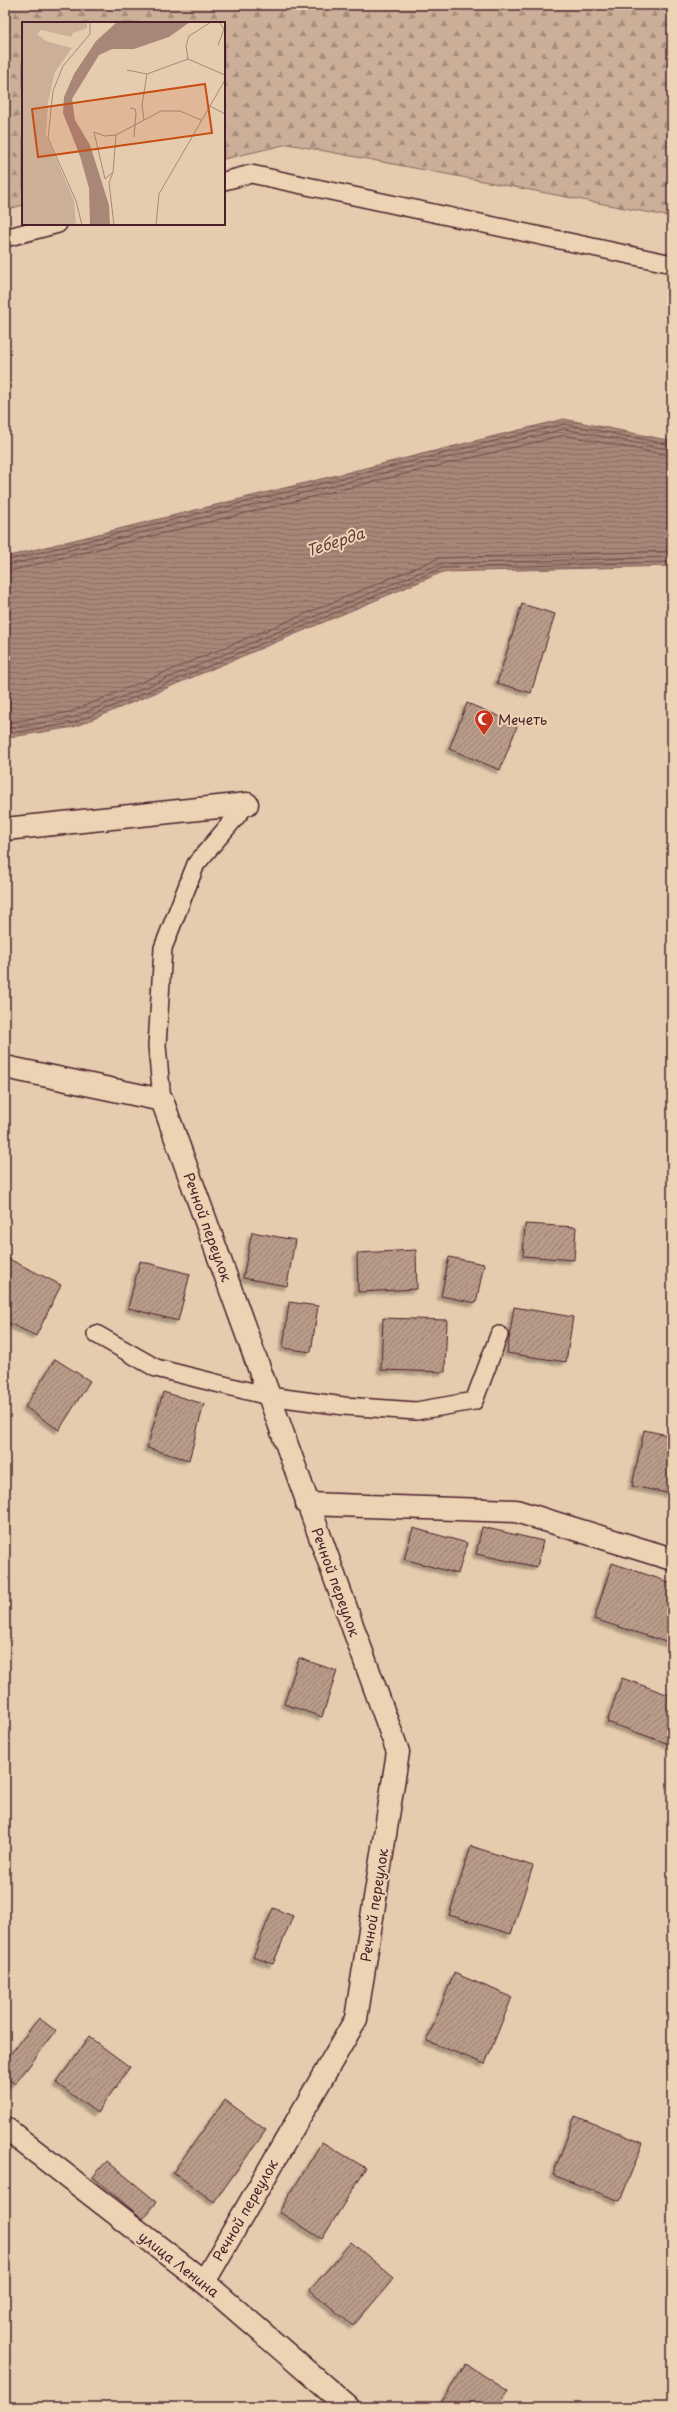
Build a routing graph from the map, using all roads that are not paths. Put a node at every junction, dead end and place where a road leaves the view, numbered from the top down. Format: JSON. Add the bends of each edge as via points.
{"nodes":[{"id":1,"x":225,"y":181,"type":"edge"},
{"id":2,"x":54,"y":225,"type":"edge"},
{"id":3,"x":5,"y":238,"type":"edge"},
{"id":4,"x":672,"y":264,"type":"edge"},
{"id":5,"x":247,"y":804,"type":"joint"},
{"id":6,"x":5,"y":829,"type":"edge"},
{"id":7,"x":5,"y":1067,"type":"edge"},
{"id":8,"x":162,"y":1100,"type":"junction"},
{"id":9,"x":96,"y":1334,"type":"dead end"},
{"id":10,"x":499,"y":1335,"type":"dead end"},
{"id":11,"x":268,"y":1396,"type":"junction"},
{"id":12,"x":307,"y":1504,"type":"junction"},
{"id":13,"x":672,"y":1559,"type":"edge"},
{"id":14,"x":5,"y":2128,"type":"edge"},
{"id":15,"x":204,"y":2282,"type":"junction"},
{"id":16,"x":348,"y":2407,"type":"edge"}],
"edges":[{"from":1,"to":4,"type":"lane","via":[[251,174]]},
{"from":2,"to":3,"type":"lane"},
{"from":5,"to":6,"type":"street"},
{"from":5,"to":8,"type":"lane","via":[[196,864],[163,948],[158,1046]]},
{"from":7,"to":8,"type":"street"},
{"from":8,"to":11,"type":"street","name":"Речной переулок"},
{"from":9,"to":11,"type":"lane","via":[[156,1368]]},
{"from":10,"to":11,"type":"lane","via":[[474,1401],[416,1411],[344,1406]]},
{"from":11,"to":12,"type":"street","name":"Речной переулок"},
{"from":12,"to":13,"type":"street","name":"Речной переулок","via":[[516,1511]]},
{"from":12,"to":15,"type":"street","name":"Речной переулок","via":[[398,1752],[356,2019]]},
{"from":14,"to":15,"type":"street","name":"улица Ленина"},
{"from":15,"to":16,"type":"street","name":"улица Ленина"}]}
